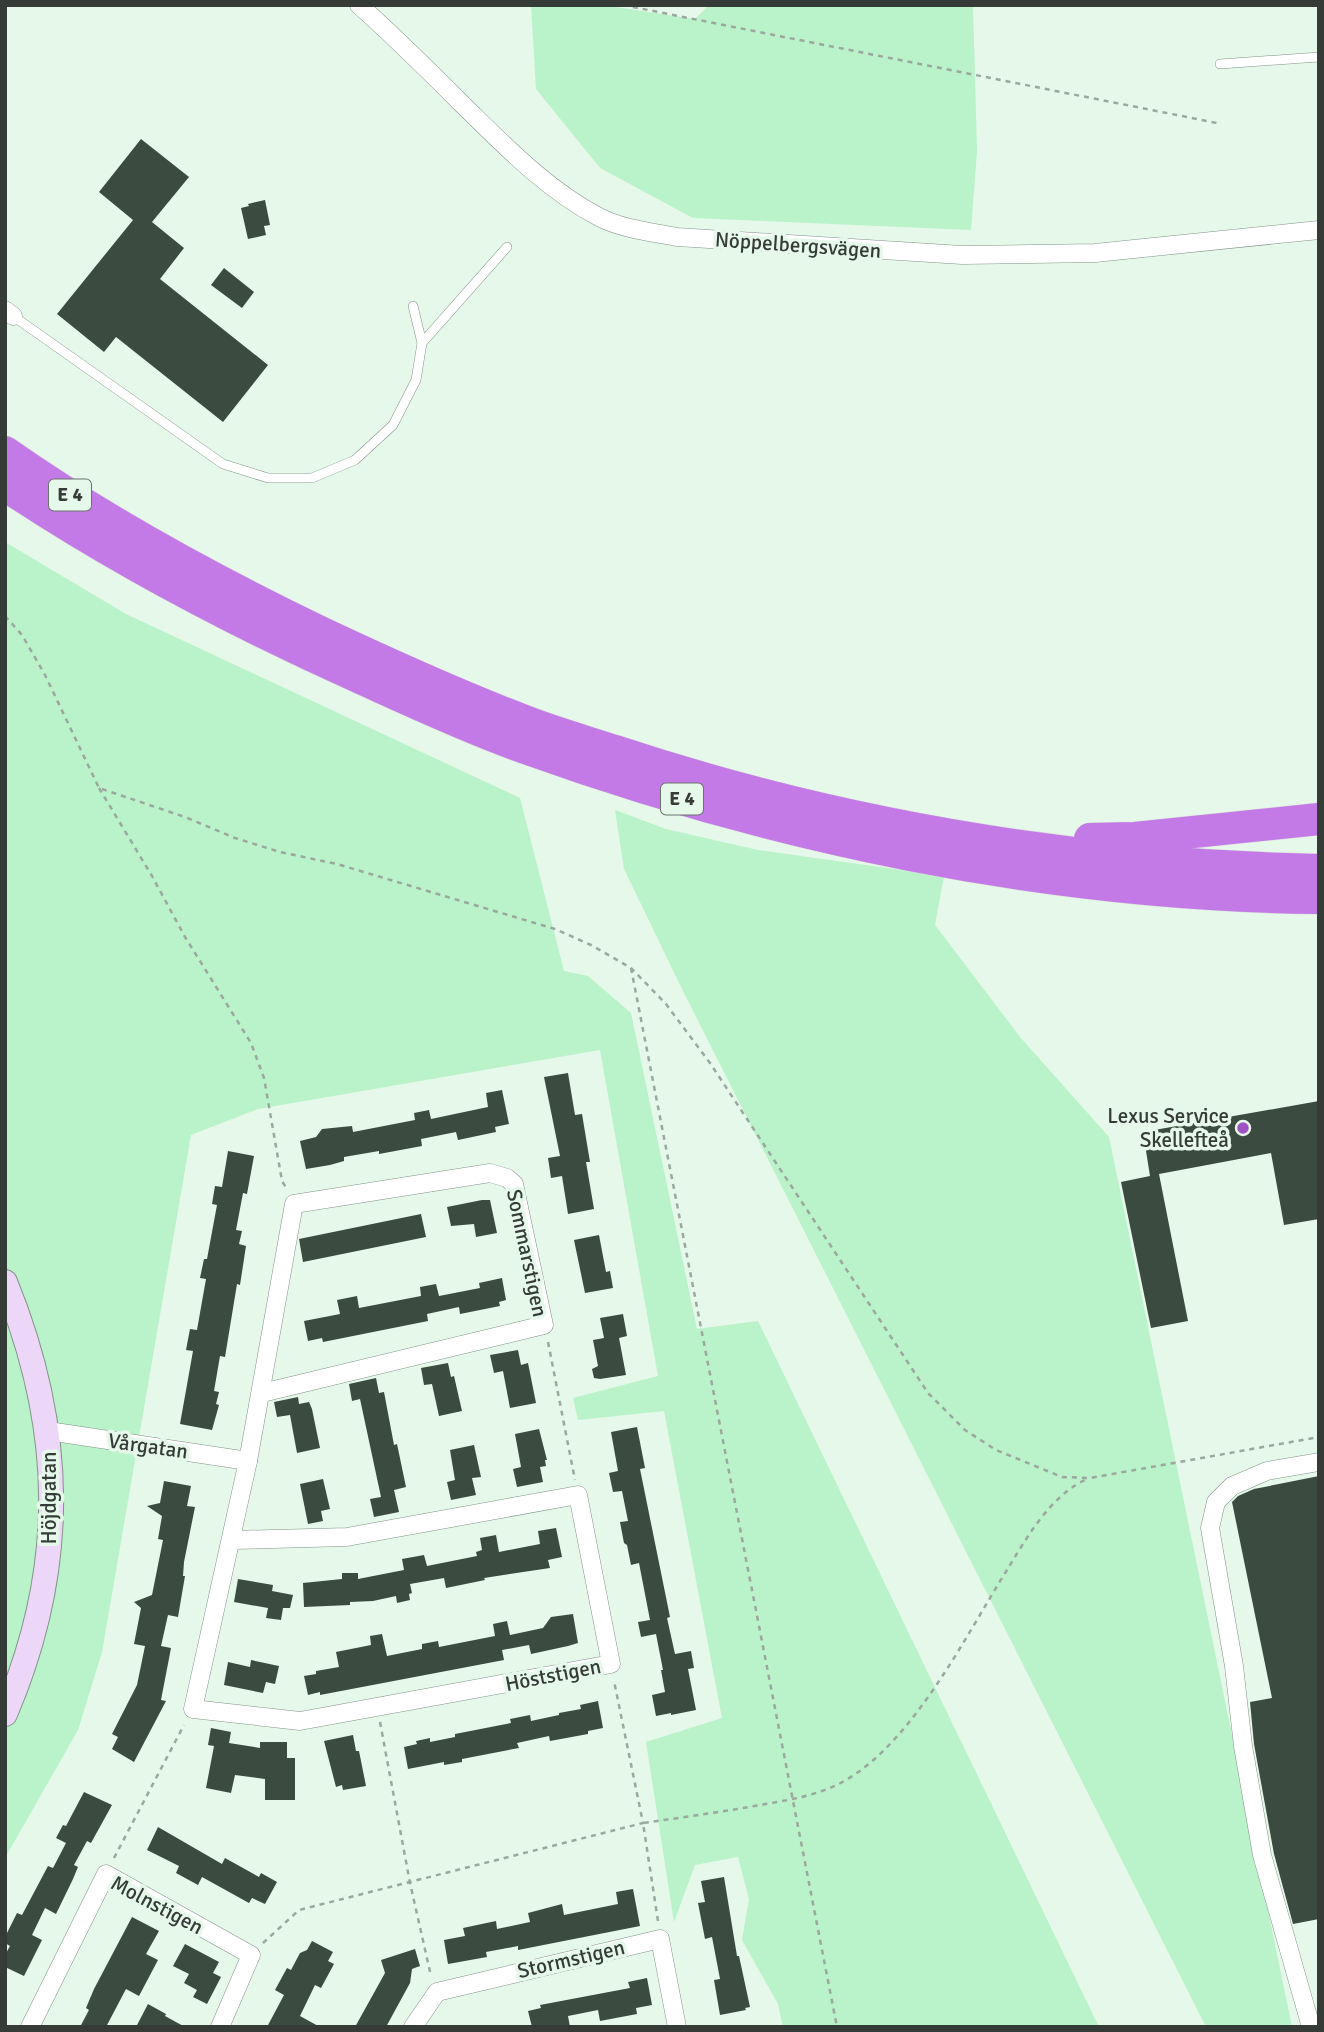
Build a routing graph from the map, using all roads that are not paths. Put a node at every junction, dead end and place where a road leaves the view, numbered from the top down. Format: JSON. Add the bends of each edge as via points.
{"nodes":[{"id":1,"x":359,"y":5,"type":"edge"},
{"id":2,"x":1319,"y":57,"type":"edge"},
{"id":3,"x":1220,"y":64,"type":"dead end"},
{"id":4,"x":1319,"y":230,"type":"edge"},
{"id":5,"x":507,"y":247,"type":"dead end"},
{"id":6,"x":413,"y":306,"type":"dead end"},
{"id":7,"x":9,"y":313,"type":"edge"},
{"id":8,"x":422,"y":343,"type":"junction"},
{"id":9,"x":5,"y":452,"type":"edge"},
{"id":10,"x":5,"y":485,"type":"edge"},
{"id":11,"x":1319,"y":819,"type":"edge"},
{"id":12,"x":948,"y":836,"type":"junction"},
{"id":13,"x":1319,"y":870,"type":"edge"},
{"id":14,"x":1304,"y":897,"type":"edge"},
{"id":15,"x":1319,"y":907,"type":"edge"},
{"id":16,"x":5,"y":1282,"type":"edge"},
{"id":17,"x":262,"y":1393,"type":"junction"},
{"id":18,"x":48,"y":1430,"type":"junction"},
{"id":19,"x":248,"y":1461,"type":"junction"},
{"id":20,"x":1319,"y":1462,"type":"edge"},
{"id":21,"x":232,"y":1540,"type":"junction"},
{"id":22,"x":7,"y":1706,"type":"edge"},
{"id":23,"x":30,"y":2027,"type":"edge"},
{"id":24,"x":220,"y":2027,"type":"edge"},
{"id":25,"x":413,"y":2027,"type":"edge"},
{"id":26,"x":677,"y":2027,"type":"edge"},
{"id":27,"x":1311,"y":2027,"type":"edge"}],
"edges":[{"from":1,"to":4,"type":"street","name":"Nöppelbergsvägen","via":[[562,195],[602,219],[639,230],[677,237],[962,255],[1095,253]]},
{"from":2,"to":3,"type":"lane"},
{"from":5,"to":8,"type":"lane"},
{"from":6,"to":8,"type":"lane"},
{"from":7,"to":8,"type":"lane","via":[[223,464],[268,478],[312,478],[355,460],[393,425],[416,380]]},
{"from":9,"to":12,"type":"highway","number":"E 4","via":[[197,570],[387,664],[523,721],[749,792]]},
{"from":10,"to":14,"type":"highway","number":"E 4","via":[[179,589],[274,639],[444,716],[640,787],[852,844],[1037,876]]},
{"from":11,"to":12,"type":"highway","via":[[1135,838]]},
{"from":12,"to":13,"type":"highway","number":"E 4","via":[[1140,861]]},
{"from":14,"to":15,"type":"highway"},
{"from":16,"to":18,"type":"street","name":"Höjdgatan","via":[[36,1369]]},
{"from":17,"to":17,"type":"street","name":"Sommarstigen","via":[[544,1325],[514,1184],[490,1172],[294,1204]]},
{"from":17,"to":19,"type":"street"},
{"from":18,"to":19,"type":"street","name":"Vårgatan"},
{"from":18,"to":22,"type":"street","name":"Höjdgatan","via":[[52,1485],[43,1594]]},
{"from":19,"to":21,"type":"street"},
{"from":20,"to":27,"type":"street","via":[[1267,1471],[1232,1486],[1216,1502],[1210,1528],[1262,1856]]},
{"from":21,"to":21,"type":"street","name":"Höststigen","via":[[348,1537],[578,1495],[611,1664],[300,1721],[192,1709]]},
{"from":23,"to":24,"type":"street","name":"Molnstigen","via":[[106,1874],[251,1955]]},
{"from":25,"to":26,"type":"street","name":"Stormstigen","via":[[437,1992],[660,1939]]}]}
